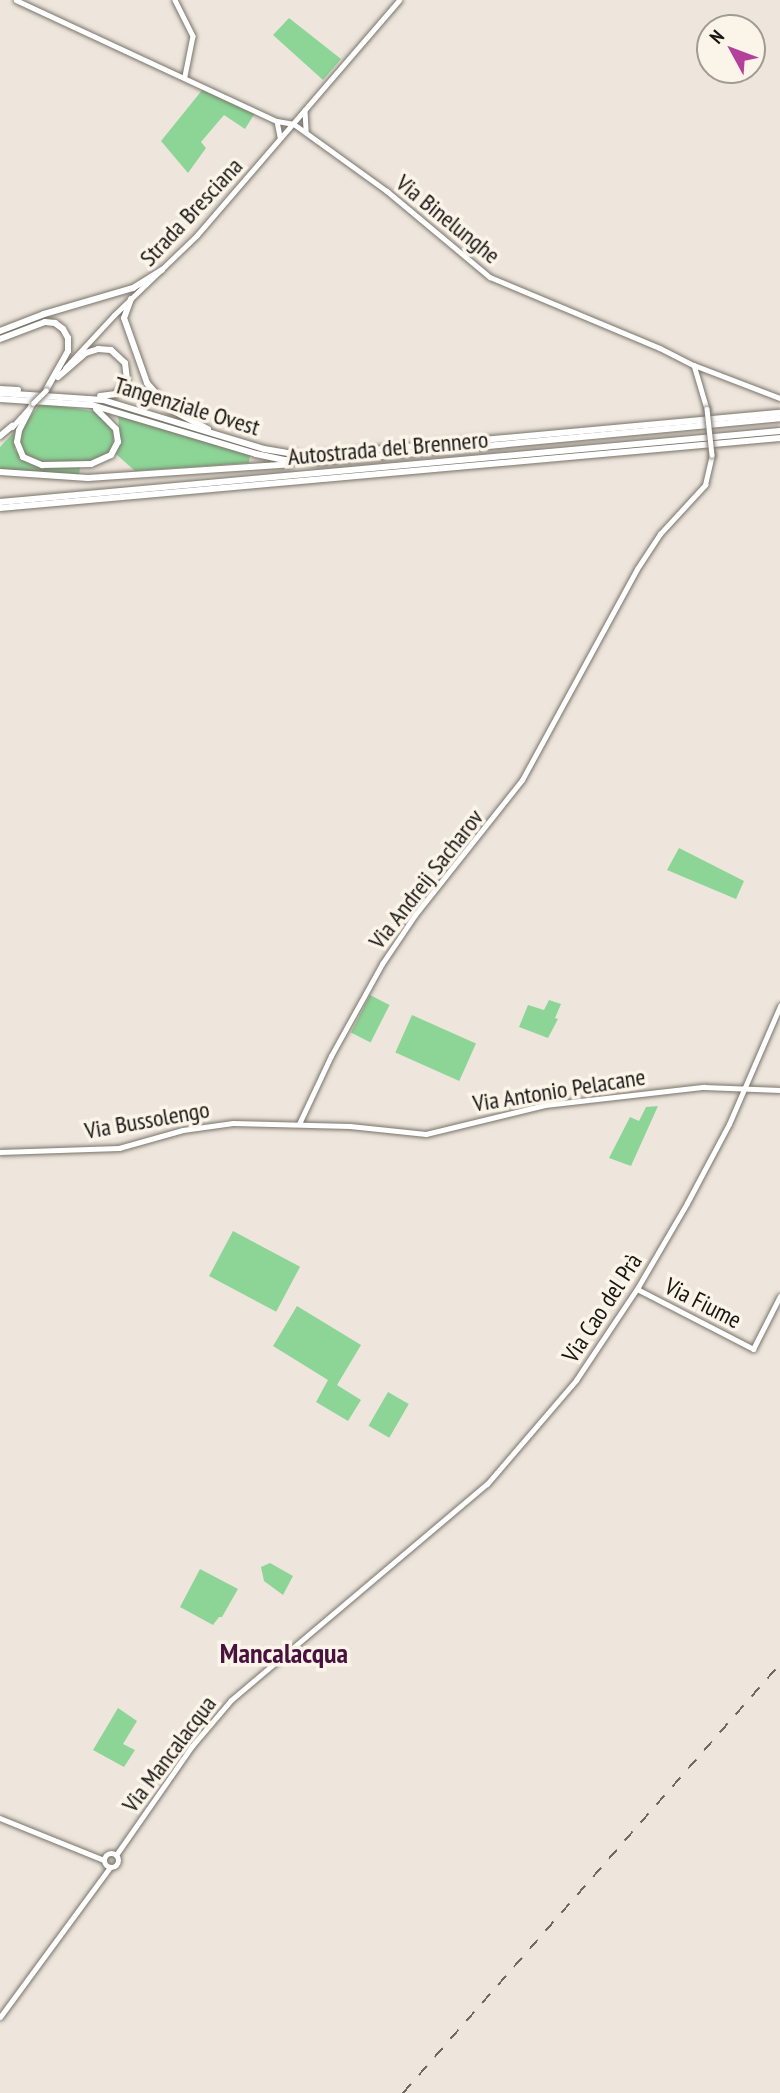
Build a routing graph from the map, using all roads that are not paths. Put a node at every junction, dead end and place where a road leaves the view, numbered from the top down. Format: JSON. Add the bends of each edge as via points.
{"nodes":[{"id":1,"x":16,"y":0,"type":"edge"},
{"id":2,"x":175,"y":0,"type":"edge"},
{"id":3,"x":399,"y":0,"type":"edge"},
{"id":4,"x":185,"y":76,"type":"junction"},
{"id":5,"x":305,"y":110,"type":"junction"},
{"id":6,"x":277,"y":121,"type":"junction"},
{"id":7,"x":294,"y":124,"type":"junction"},
{"id":8,"x":306,"y":132,"type":"junction"},
{"id":9,"x":280,"y":140,"type":"junction"},
{"id":10,"x":162,"y":270,"type":"junction"},
{"id":11,"x":131,"y":299,"type":"junction"},
{"id":12,"x":0,"y":331,"type":"edge"},
{"id":13,"x":0,"y":339,"type":"edge"},
{"id":14,"x":694,"y":365,"type":"junction"},
{"id":15,"x":57,"y":374,"type":"junction"},
{"id":16,"x":46,"y":390,"type":"joint"},
{"id":17,"x":0,"y":391,"type":"edge"},
{"id":18,"x":64,"y":396,"type":"junction"},
{"id":19,"x":780,"y":398,"type":"edge"},
{"id":20,"x":0,"y":400,"type":"edge"},
{"id":21,"x":43,"y":401,"type":"junction"},
{"id":22,"x":33,"y":403,"type":"joint"},
{"id":23,"x":27,"y":412,"type":"junction"},
{"id":24,"x":780,"y":416,"type":"edge"},
{"id":25,"x":12,"y":426,"type":"joint"},
{"id":26,"x":780,"y":431,"type":"edge"},
{"id":27,"x":0,"y":438,"type":"edge"},
{"id":28,"x":222,"y":438,"type":"junction"},
{"id":29,"x":780,"y":438,"type":"edge"},
{"id":30,"x":318,"y":462,"type":"junction"},
{"id":31,"x":0,"y":472,"type":"edge"},
{"id":32,"x":0,"y":502,"type":"edge"},
{"id":33,"x":0,"y":508,"type":"edge"},
{"id":34,"x":780,"y":1006,"type":"edge"},
{"id":35,"x":742,"y":1088,"type":"junction"},
{"id":36,"x":780,"y":1090,"type":"edge"},
{"id":37,"x":299,"y":1124,"type":"junction"},
{"id":38,"x":0,"y":1152,"type":"edge"},
{"id":39,"x":637,"y":1289,"type":"junction"},
{"id":40,"x":780,"y":1296,"type":"edge"},
{"id":41,"x":449,"y":1517,"type":"joint"},
{"id":42,"x":0,"y":1818,"type":"edge"},
{"id":43,"x":116,"y":1855,"type":"junction"},
{"id":44,"x":104,"y":1860,"type":"junction"},
{"id":45,"x":110,"y":1867,"type":"junction"},
{"id":46,"x":0,"y":2017,"type":"edge"}],
"edges":[{"from":1,"to":4,"type":"street"},
{"from":2,"to":4,"type":"street","via":[[193,36]]},
{"from":3,"to":5,"type":"main road","name":"Strada Bresciana"},
{"from":4,"to":6,"type":"street"},
{"from":5,"to":7,"type":"main road","name":"Strada Bresciana"},
{"from":5,"to":8,"type":"street"},
{"from":6,"to":7,"type":"street"},
{"from":6,"to":9,"type":"street"},
{"from":7,"to":8,"type":"street","name":"Via Binelunghe"},
{"from":7,"to":9,"type":"main road","name":"Strada Bresciana"},
{"from":8,"to":14,"type":"street","name":"Via Binelunghe","via":[[387,191],[489,277]]},
{"from":9,"to":10,"type":"main road","name":"Strada Bresciana"},
{"from":10,"to":11,"type":"main road","name":"Strada Bresciana"},
{"from":10,"to":12,"type":"highway","via":[[133,288]]},
{"from":11,"to":15,"type":"main road","name":"Strada Bresciana"},
{"from":11,"to":28,"type":"highway","via":[[124,318],[147,383],[170,409]]},
{"from":13,"to":15,"type":"highway","via":[[40,323],[57,324],[69,344]]},
{"from":14,"to":19,"type":"street","name":"Via Binelunghe"},
{"from":14,"to":37,"type":"street","name":"Via Andreij Sacharov","bridge":true,"via":[[708,409],[712,455],[705,485],[660,534],[637,569],[549,734],[500,812],[415,915],[382,964]]},
{"from":15,"to":16,"type":"highway"},
{"from":15,"to":18,"type":"highway","via":[[98,349],[116,352],[126,366],[124,386],[113,395]]},
{"from":16,"to":22,"type":"main road","bridge":true},
{"from":17,"to":18,"type":"highway","name":"Tangenziale Ovest"},
{"from":18,"to":28,"type":"highway","name":"Tangenziale Ovest","via":[[120,404]]},
{"from":20,"to":21,"type":"highway","name":"Tangenziale Ovest"},
{"from":21,"to":23,"type":"highway","via":[[92,407],[106,415],[118,434],[111,455],[91,464],[30,461],[17,442]]},
{"from":21,"to":30,"type":"highway","name":"Tangenziale Ovest","via":[[116,410],[256,454]]},
{"from":22,"to":23,"type":"highway"},
{"from":23,"to":25,"type":"main road"},
{"from":24,"to":28,"type":"highway","name":"Tangenziale Ovest","via":[[306,456]]},
{"from":24,"to":30,"type":"highway","name":"Tangenziale Ovest"},
{"from":25,"to":27,"type":"highway"},
{"from":26,"to":32,"type":"highway","name":"Autostrada del Brennero"},
{"from":29,"to":33,"type":"highway","name":"Autostrada del Brennero"},
{"from":30,"to":31,"type":"highway","via":[[88,478]]},
{"from":34,"to":35,"type":"main road","name":"Via Cao del Prà"},
{"from":35,"to":36,"type":"street","name":"Via Antonio Pelacane"},
{"from":35,"to":37,"type":"street","name":"Via Antonio Pelacane","via":[[677,1089],[545,1105],[426,1134]]},
{"from":35,"to":39,"type":"main road","name":"Via Cao del Prà","via":[[705,1170]]},
{"from":37,"to":38,"type":"street","name":"Via Bussolengo","via":[[233,1123],[183,1130],[119,1148]]},
{"from":39,"to":40,"type":"main road","name":"Via Fiume","via":[[753,1349]]},
{"from":39,"to":41,"type":"main road","name":"Via Cao del Prà","via":[[551,1411],[487,1484]]},
{"from":41,"to":43,"type":"main road","name":"Via Mancalacqua","via":[[231,1700],[192,1746]]},
{"from":42,"to":44,"type":"street"},
{"from":43,"to":44,"type":"main road","via":[[110,1853]]},
{"from":43,"to":45,"type":"main road","name":"Via Mancalacqua","via":[[117,1864]]},
{"from":44,"to":45,"type":"main road"},
{"from":45,"to":46,"type":"main road","name":"Via Mancalacqua"}]}
